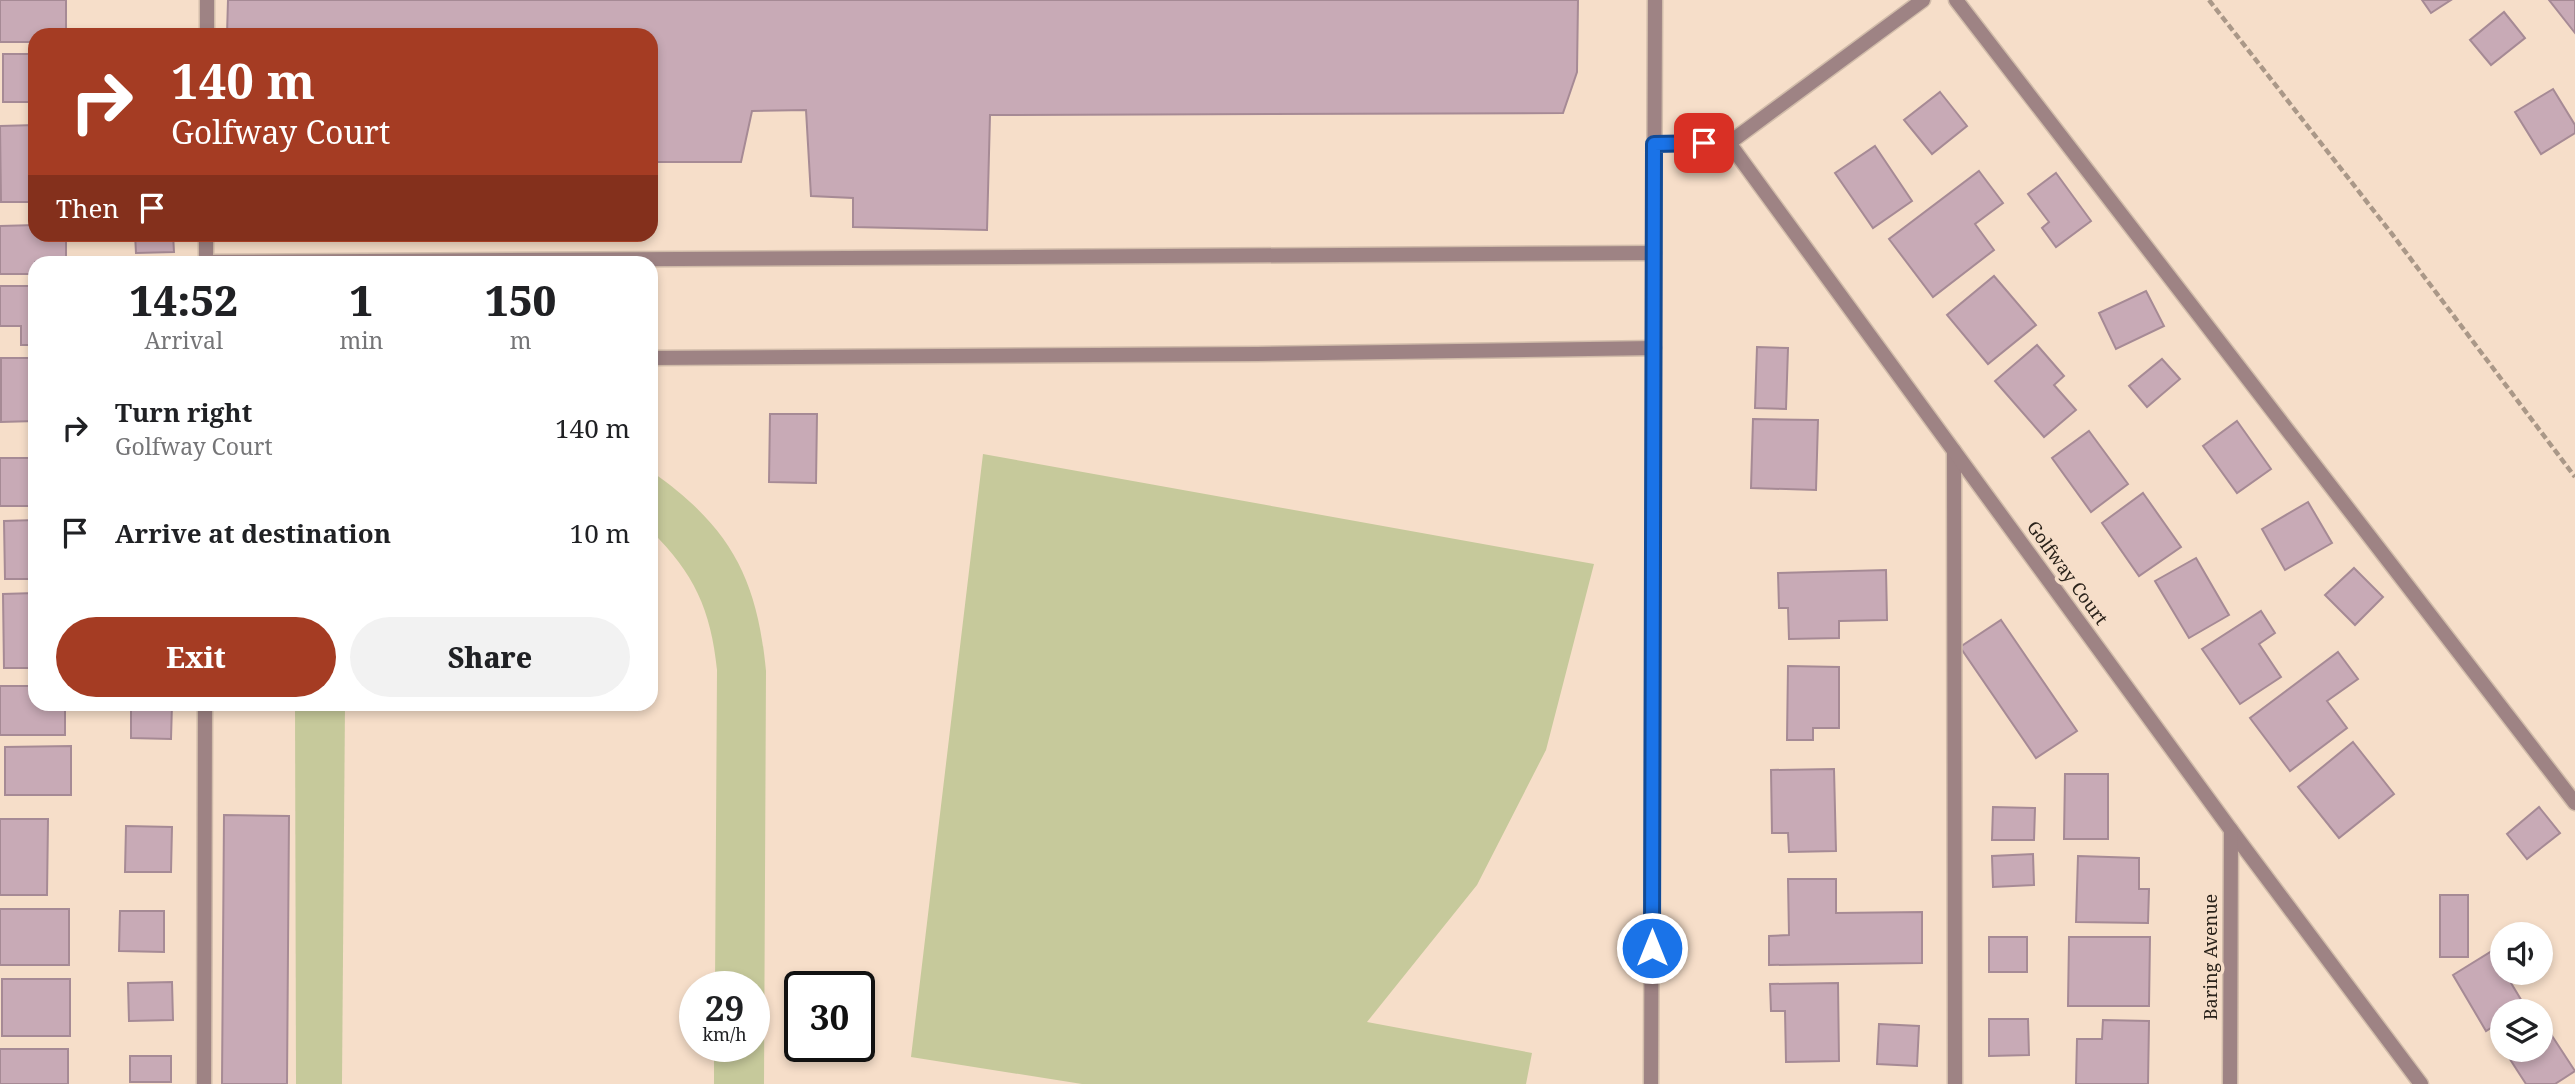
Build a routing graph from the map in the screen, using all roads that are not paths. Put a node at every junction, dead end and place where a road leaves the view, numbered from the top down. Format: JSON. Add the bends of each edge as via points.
{"nodes":[{"id":1,"x":207,"y":0,"type":"edge"},
{"id":2,"x":1655,"y":0,"type":"edge"},
{"id":3,"x":1923,"y":0,"type":"edge"},
{"id":4,"x":1956,"y":0,"type":"edge"},
{"id":5,"x":207,"y":28,"type":"edge"},
{"id":6,"x":1729,"y":143,"type":"junction"},
{"id":7,"x":1654,"y":144,"type":"junction"},
{"id":8,"x":1654,"y":253,"type":"junction"},
{"id":9,"x":658,"y":259,"type":"edge"},
{"id":10,"x":1654,"y":348,"type":"junction"},
{"id":11,"x":658,"y":358,"type":"edge"},
{"id":12,"x":1954,"y":451,"type":"junction"},
{"id":13,"x":205,"y":711,"type":"edge"},
{"id":14,"x":2575,"y":803,"type":"edge"},
{"id":15,"x":2231,"y":830,"type":"junction"},
{"id":16,"x":204,"y":1084,"type":"edge"},
{"id":17,"x":1651,"y":1084,"type":"edge"},
{"id":18,"x":1955,"y":1084,"type":"edge"},
{"id":19,"x":2230,"y":1084,"type":"edge"},
{"id":20,"x":2421,"y":1084,"type":"edge"}],
"edges":[{"from":1,"to":5,"type":"street"},
{"from":2,"to":7,"type":"street"},
{"from":3,"to":6,"type":"street"},
{"from":4,"to":14,"type":"street"},
{"from":6,"to":7,"type":"street"},
{"from":6,"to":12,"type":"street","name":"Golfway Court"},
{"from":7,"to":8,"type":"street"},
{"from":8,"to":9,"type":"street"},
{"from":8,"to":10,"type":"street"},
{"from":10,"to":11,"type":"street"},
{"from":10,"to":17,"type":"street"},
{"from":12,"to":15,"type":"street","name":"Golfway Court"},
{"from":12,"to":18,"type":"street"},
{"from":13,"to":16,"type":"street"},
{"from":15,"to":19,"type":"street","name":"Baring Avenue"},
{"from":15,"to":20,"type":"street","name":"Golfway Court"}]}
